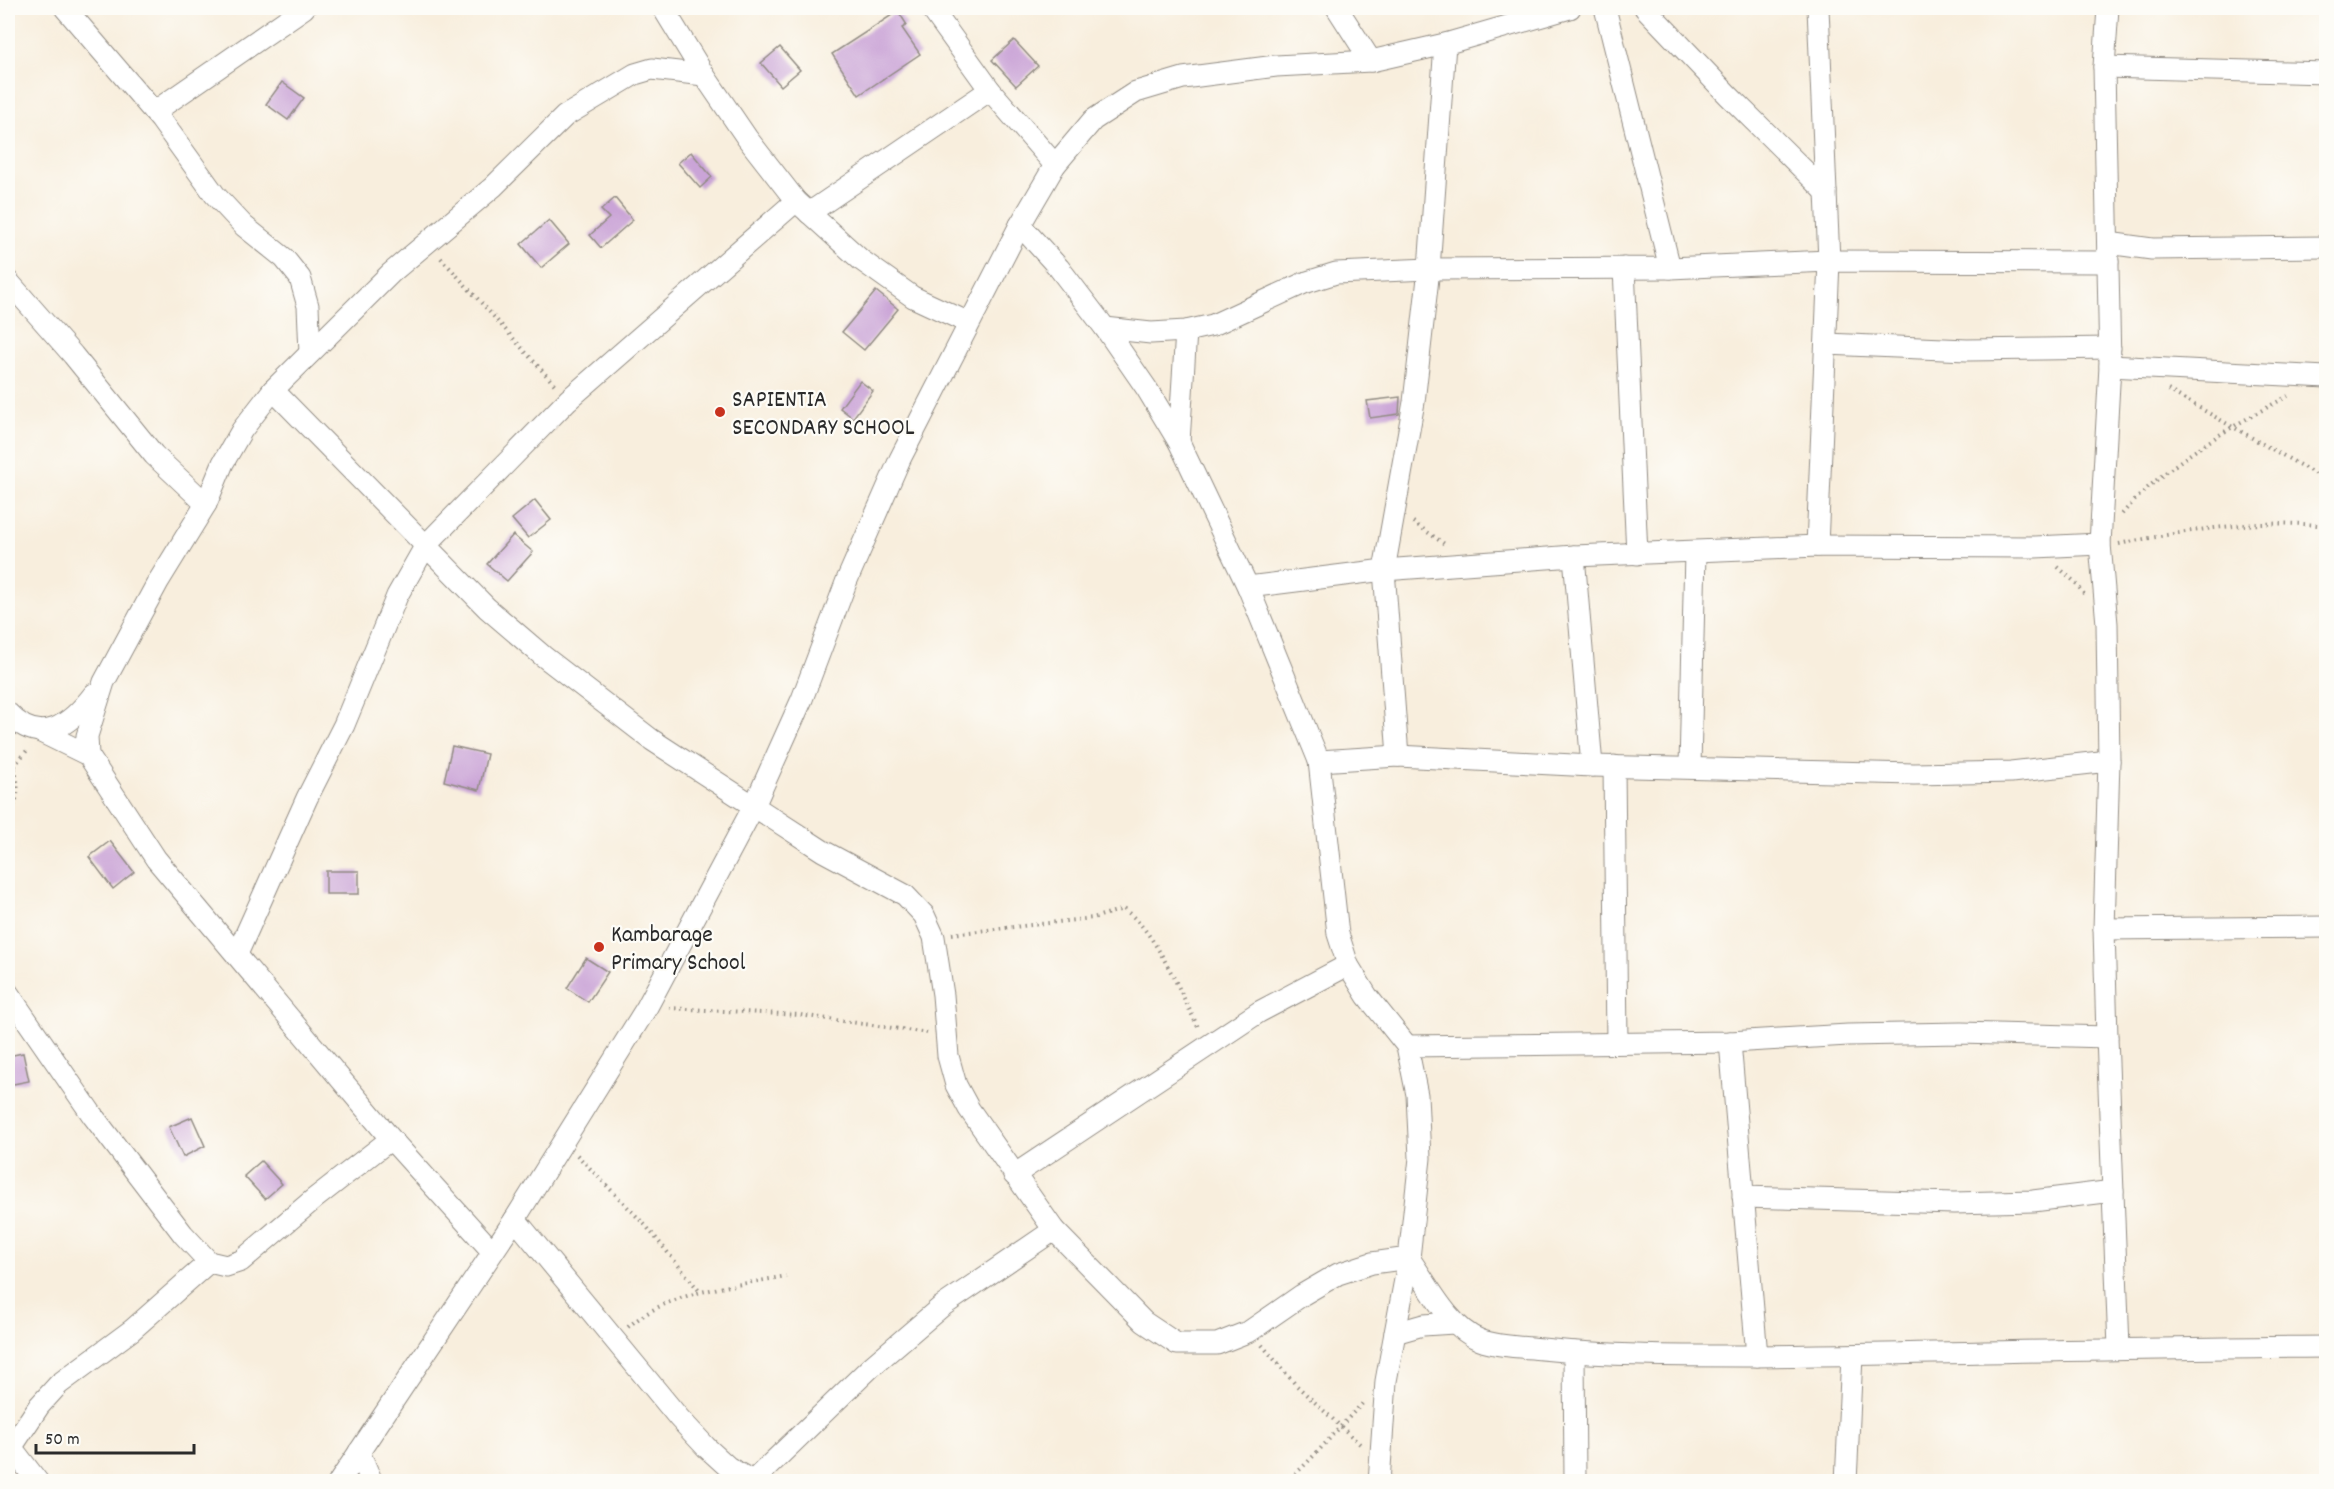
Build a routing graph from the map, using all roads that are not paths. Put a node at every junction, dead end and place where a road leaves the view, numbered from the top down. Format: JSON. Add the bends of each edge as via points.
{"nodes":[{"id":1,"x":65,"y":8,"type":"edge"},
{"id":2,"x":304,"y":8,"type":"edge"},
{"id":3,"x":663,"y":8,"type":"edge"},
{"id":4,"x":931,"y":8,"type":"edge"},
{"id":5,"x":1337,"y":8,"type":"edge"},
{"id":6,"x":1570,"y":8,"type":"edge"},
{"id":7,"x":1605,"y":8,"type":"edge"},
{"id":8,"x":1645,"y":8,"type":"edge"},
{"id":9,"x":1818,"y":8,"type":"edge"},
{"id":10,"x":2108,"y":8,"type":"edge"},
{"id":11,"x":1445,"y":44,"type":"junction"},
{"id":12,"x":1371,"y":61,"type":"junction"},
{"id":13,"x":2104,"y":67,"type":"junction"},
{"id":14,"x":2326,"y":74,"type":"edge"},
{"id":15,"x":705,"y":75,"type":"junction"},
{"id":16,"x":990,"y":90,"type":"junction"},
{"id":17,"x":154,"y":112,"type":"junction"},
{"id":18,"x":1055,"y":165,"type":"junction"},
{"id":19,"x":1826,"y":192,"type":"junction"},
{"id":20,"x":802,"y":207,"type":"junction"},
{"id":21,"x":1020,"y":225,"type":"junction"},
{"id":22,"x":2326,"y":247,"type":"edge"},
{"id":23,"x":2108,"y":252,"type":"junction"},
{"id":24,"x":1828,"y":261,"type":"junction"},
{"id":25,"x":1624,"y":268,"type":"junction"},
{"id":26,"x":1670,"y":268,"type":"junction"},
{"id":27,"x":1429,"y":269,"type":"junction"},
{"id":28,"x":8,"y":281,"type":"edge"},
{"id":29,"x":969,"y":323,"type":"junction"},
{"id":30,"x":1105,"y":328,"type":"junction"},
{"id":31,"x":1186,"y":331,"type":"junction"},
{"id":32,"x":1826,"y":344,"type":"junction"},
{"id":33,"x":310,"y":353,"type":"junction"},
{"id":34,"x":2110,"y":357,"type":"junction"},
{"id":35,"x":2326,"y":377,"type":"edge"},
{"id":36,"x":273,"y":390,"type":"junction"},
{"id":37,"x":1179,"y":442,"type":"junction"},
{"id":38,"x":206,"y":504,"type":"junction"},
{"id":39,"x":426,"y":545,"type":"junction"},
{"id":40,"x":1817,"y":546,"type":"junction"},
{"id":41,"x":2101,"y":546,"type":"junction"},
{"id":42,"x":1695,"y":552,"type":"junction"},
{"id":43,"x":1637,"y":554,"type":"junction"},
{"id":44,"x":1574,"y":556,"type":"junction"},
{"id":45,"x":1384,"y":570,"type":"junction"},
{"id":46,"x":1248,"y":587,"type":"junction"},
{"id":47,"x":104,"y":682,"type":"junction"},
{"id":48,"x":8,"y":713,"type":"edge"},
{"id":49,"x":41,"y":732,"type":"junction"},
{"id":50,"x":88,"y":755,"type":"junction"},
{"id":51,"x":1398,"y":756,"type":"junction"},
{"id":52,"x":1319,"y":761,"type":"junction"},
{"id":53,"x":2109,"y":761,"type":"junction"},
{"id":54,"x":1603,"y":766,"type":"junction"},
{"id":55,"x":1690,"y":768,"type":"junction"},
{"id":56,"x":754,"y":806,"type":"junction"},
{"id":57,"x":2326,"y":927,"type":"edge"},
{"id":58,"x":2104,"y":929,"type":"junction"},
{"id":59,"x":237,"y":954,"type":"junction"},
{"id":60,"x":1348,"y":965,"type":"junction"},
{"id":61,"x":8,"y":993,"type":"edge"},
{"id":62,"x":2107,"y":1037,"type":"junction"},
{"id":63,"x":1731,"y":1042,"type":"junction"},
{"id":64,"x":1617,"y":1044,"type":"junction"},
{"id":65,"x":1407,"y":1046,"type":"junction"},
{"id":66,"x":391,"y":1139,"type":"junction"},
{"id":67,"x":1014,"y":1175,"type":"junction"},
{"id":68,"x":2113,"y":1191,"type":"junction"},
{"id":69,"x":1743,"y":1197,"type":"junction"},
{"id":70,"x":514,"y":1219,"type":"junction"},
{"id":71,"x":1054,"y":1230,"type":"junction"},
{"id":72,"x":492,"y":1251,"type":"junction"},
{"id":73,"x":1409,"y":1258,"type":"junction"},
{"id":74,"x":208,"y":1262,"type":"junction"},
{"id":75,"x":1454,"y":1323,"type":"junction"},
{"id":76,"x":1395,"y":1333,"type":"junction"},
{"id":77,"x":2326,"y":1347,"type":"edge"},
{"id":78,"x":2119,"y":1348,"type":"junction"},
{"id":79,"x":1575,"y":1352,"type":"junction"},
{"id":80,"x":1757,"y":1356,"type":"junction"},
{"id":81,"x":1852,"y":1356,"type":"junction"},
{"id":82,"x":9,"y":1445,"type":"edge"},
{"id":83,"x":359,"y":1452,"type":"junction"},
{"id":84,"x":1380,"y":1472,"type":"edge"},
{"id":85,"x":753,"y":1481,"type":"edge"},
{"id":86,"x":38,"y":1482,"type":"edge"},
{"id":87,"x":339,"y":1482,"type":"edge"},
{"id":88,"x":372,"y":1482,"type":"edge"},
{"id":89,"x":1575,"y":1482,"type":"edge"},
{"id":90,"x":1846,"y":1482,"type":"edge"}],
"edges":[{"from":1,"to":17,"type":"street"},
{"from":2,"to":17,"type":"street"},
{"from":3,"to":15,"type":"street"},
{"from":4,"to":16,"type":"street"},
{"from":5,"to":12,"type":"street"},
{"from":6,"to":11,"type":"street"},
{"from":7,"to":26,"type":"street"},
{"from":8,"to":19,"type":"street"},
{"from":9,"to":19,"type":"street"},
{"from":10,"to":13,"type":"street"},
{"from":11,"to":12,"type":"street"},
{"from":11,"to":27,"type":"street"},
{"from":12,"to":18,"type":"street","via":[[1276,66],[1195,76],[1136,92],[1093,120]]},
{"from":13,"to":14,"type":"street"},
{"from":13,"to":23,"type":"street"},
{"from":15,"to":20,"type":"street","via":[[747,138]]},
{"from":15,"to":33,"type":"street","via":[[652,69],[615,84],[565,116],[515,166],[391,273]]},
{"from":16,"to":18,"type":"street"},
{"from":16,"to":20,"type":"street"},
{"from":17,"to":33,"type":"street","via":[[215,195],[244,226],[285,258],[300,278],[308,306]]},
{"from":18,"to":21,"type":"street"},
{"from":19,"to":24,"type":"street"},
{"from":20,"to":29,"type":"street","via":[[861,260],[913,297]]},
{"from":20,"to":39,"type":"street","via":[[568,400]]},
{"from":21,"to":29,"type":"street"},
{"from":21,"to":30,"type":"street","via":[[1059,267]]},
{"from":22,"to":23,"type":"street"},
{"from":23,"to":24,"type":"street"},
{"from":23,"to":34,"type":"street"},
{"from":24,"to":26,"type":"street"},
{"from":24,"to":32,"type":"street"},
{"from":25,"to":26,"type":"street"},
{"from":25,"to":27,"type":"street"},
{"from":25,"to":43,"type":"street"},
{"from":27,"to":31,"type":"street","via":[[1336,273],[1304,283],[1213,325]]},
{"from":27,"to":45,"type":"street","via":[[1413,402]]},
{"from":28,"to":38,"type":"street","via":[[154,455]]},
{"from":29,"to":56,"type":"street","via":[[900,459]]},
{"from":30,"to":31,"type":"street","via":[[1151,333]]},
{"from":30,"to":37,"type":"street"},
{"from":31,"to":37,"type":"street"},
{"from":32,"to":34,"type":"street"},
{"from":32,"to":40,"type":"street"},
{"from":33,"to":36,"type":"street"},
{"from":34,"to":35,"type":"street"},
{"from":34,"to":41,"type":"street"},
{"from":36,"to":38,"type":"street","via":[[242,430]]},
{"from":36,"to":39,"type":"street"},
{"from":37,"to":46,"type":"street"},
{"from":38,"to":47,"type":"street"},
{"from":39,"to":56,"type":"street","via":[[487,608],[543,656],[652,740]]},
{"from":39,"to":59,"type":"street","via":[[397,596],[344,725]]},
{"from":40,"to":41,"type":"street"},
{"from":40,"to":42,"type":"street"},
{"from":41,"to":53,"type":"street","via":[[2107,624]]},
{"from":42,"to":43,"type":"street"},
{"from":42,"to":55,"type":"street"},
{"from":43,"to":44,"type":"street"},
{"from":44,"to":45,"type":"street"},
{"from":44,"to":54,"type":"street"},
{"from":45,"to":46,"type":"street"},
{"from":45,"to":51,"type":"street"},
{"from":46,"to":52,"type":"street"},
{"from":47,"to":49,"type":"street","via":[[79,714],[61,727]]},
{"from":47,"to":50,"type":"street","via":[[91,717]]},
{"from":48,"to":49,"type":"street"},
{"from":49,"to":50,"type":"street"},
{"from":50,"to":59,"type":"street","via":[[156,859]]},
{"from":51,"to":52,"type":"street"},
{"from":51,"to":54,"type":"street"},
{"from":52,"to":60,"type":"street","via":[[1338,934]]},
{"from":53,"to":55,"type":"street","via":[[2011,772],[1925,774]]},
{"from":53,"to":58,"type":"street"},
{"from":54,"to":55,"type":"street"},
{"from":54,"to":64,"type":"street"},
{"from":56,"to":67,"type":"street","via":[[823,851],[905,896],[924,915],[934,937],[948,1056],[956,1085]]},
{"from":56,"to":70,"type":"street","via":[[647,1007]]},
{"from":57,"to":58,"type":"street"},
{"from":58,"to":62,"type":"street"},
{"from":59,"to":66,"type":"street"},
{"from":60,"to":65,"type":"street","via":[[1366,996]]},
{"from":60,"to":67,"type":"street","via":[[1259,1012]]},
{"from":61,"to":74,"type":"street","via":[[93,1116]]},
{"from":62,"to":63,"type":"street","via":[[1961,1033]]},
{"from":62,"to":68,"type":"street"},
{"from":63,"to":64,"type":"street"},
{"from":63,"to":69,"type":"street"},
{"from":64,"to":65,"type":"street"},
{"from":65,"to":73,"type":"street","via":[[1417,1095],[1420,1141]]},
{"from":66,"to":72,"type":"street"},
{"from":66,"to":74,"type":"street","via":[[241,1261],[226,1266]]},
{"from":67,"to":71,"type":"street"},
{"from":68,"to":69,"type":"street","via":[[2033,1201],[1954,1203]]},
{"from":68,"to":78,"type":"street"},
{"from":69,"to":80,"type":"street"},
{"from":70,"to":72,"type":"street"},
{"from":70,"to":85,"type":"street","via":[[706,1447],[728,1467]]},
{"from":71,"to":73,"type":"street","via":[[1144,1322],[1177,1344],[1217,1344],[1250,1331],[1338,1274],[1372,1263]]},
{"from":71,"to":85,"type":"street","via":[[941,1307],[871,1367]]},
{"from":72,"to":83,"type":"street"},
{"from":73,"to":75,"type":"street"},
{"from":73,"to":76,"type":"street"},
{"from":74,"to":82,"type":"street","via":[[132,1330],[59,1384]]},
{"from":75,"to":76,"type":"street","via":[[1423,1325]]},
{"from":75,"to":79,"type":"street","via":[[1483,1341]]},
{"from":76,"to":84,"type":"street","via":[[1386,1381]]},
{"from":77,"to":78,"type":"street"},
{"from":78,"to":81,"type":"street"},
{"from":79,"to":80,"type":"street"},
{"from":79,"to":89,"type":"street"},
{"from":80,"to":81,"type":"street"},
{"from":81,"to":90,"type":"street"},
{"from":82,"to":86,"type":"street"},
{"from":83,"to":87,"type":"street"},
{"from":83,"to":88,"type":"street"}]}
